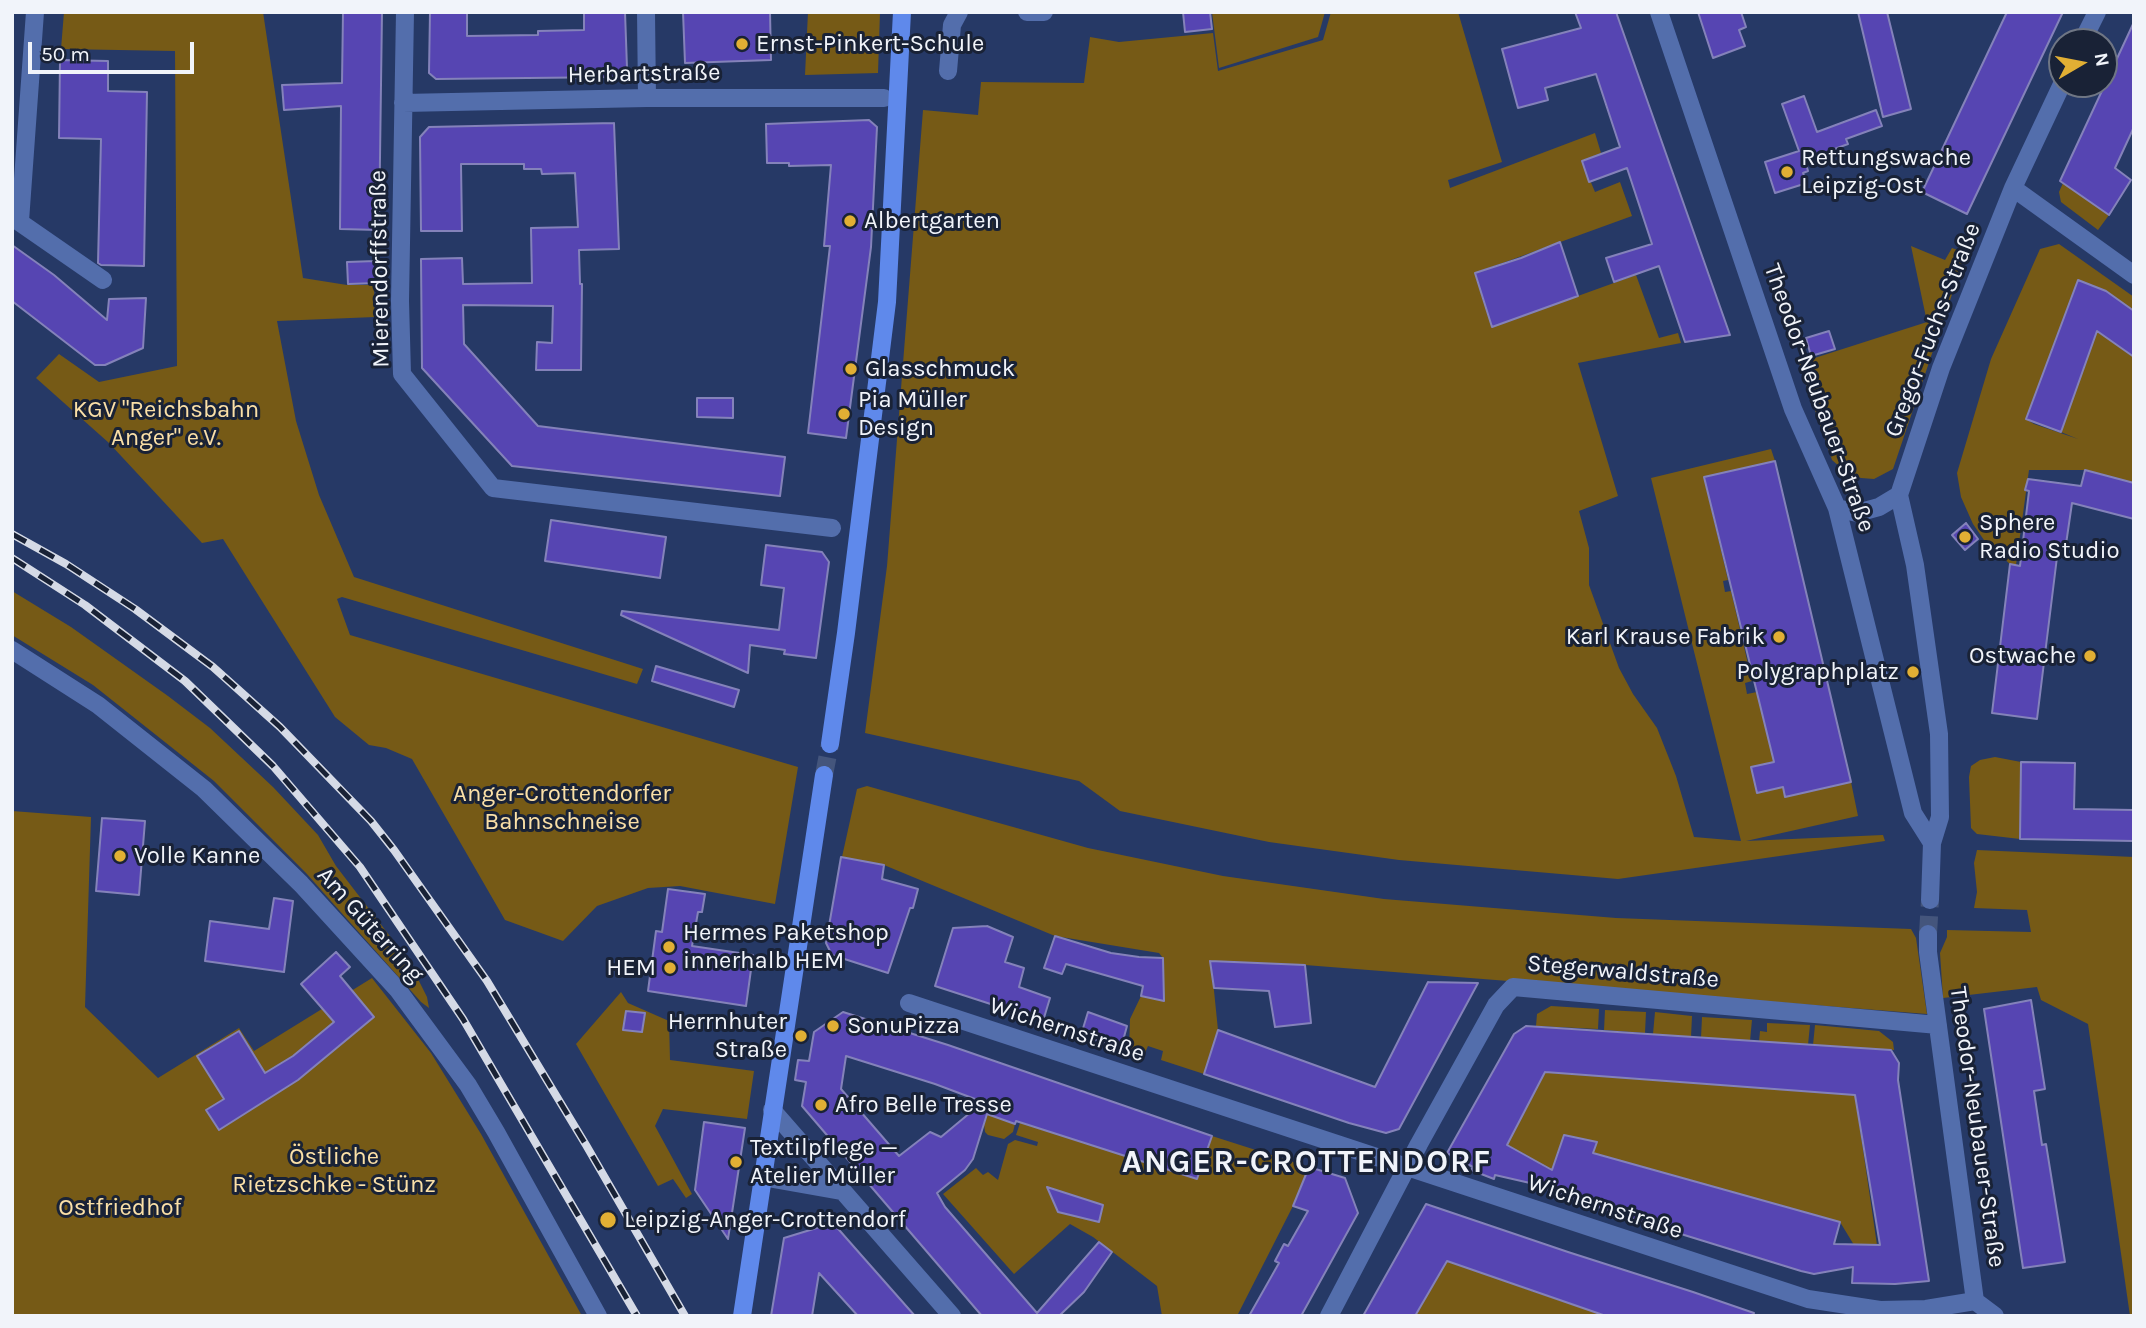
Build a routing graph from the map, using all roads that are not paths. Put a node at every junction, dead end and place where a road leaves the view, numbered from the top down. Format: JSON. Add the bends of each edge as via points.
{"nodes":[{"id":1,"x":35,"y":12,"type":"edge"},
{"id":2,"x":405,"y":12,"type":"edge"},
{"id":3,"x":646,"y":12,"type":"edge"},
{"id":4,"x":902,"y":12,"type":"edge"},
{"id":5,"x":959,"y":12,"type":"edge"},
{"id":6,"x":1027,"y":12,"type":"edge"},
{"id":7,"x":1044,"y":12,"type":"edge"},
{"id":8,"x":1659,"y":12,"type":"edge"},
{"id":9,"x":2097,"y":12,"type":"edge"},
{"id":10,"x":2089,"y":28,"type":"edge"},
{"id":11,"x":948,"y":71,"type":"dead end"},
{"id":12,"x":648,"y":98,"type":"junction"},
{"id":13,"x":884,"y":98,"type":"dead end"},
{"id":14,"x":2055,"y":98,"type":"edge"},
{"id":15,"x":404,"y":103,"type":"junction"},
{"id":16,"x":2013,"y":188,"type":"junction"},
{"id":17,"x":16,"y":219,"type":"edge"},
{"id":18,"x":2134,"y":275,"type":"edge"},
{"id":19,"x":103,"y":280,"type":"dead end"},
{"id":20,"x":1899,"y":495,"type":"junction"},
{"id":21,"x":1837,"y":508,"type":"junction"},
{"id":22,"x":832,"y":528,"type":"dead end"},
{"id":23,"x":12,"y":650,"type":"edge"},
{"id":24,"x":830,"y":744,"type":"tunnel mouth"},
{"id":25,"x":824,"y":775,"type":"tunnel mouth"},
{"id":26,"x":1932,"y":843,"type":"junction"},
{"id":27,"x":1930,"y":900,"type":"tunnel mouth"},
{"id":28,"x":1928,"y":934,"type":"tunnel mouth"},
{"id":29,"x":909,"y":1003,"type":"dead end"},
{"id":30,"x":1938,"y":1025,"type":"junction"},
{"id":31,"x":772,"y":1110,"type":"junction"},
{"id":32,"x":1406,"y":1168,"type":"junction"},
{"id":33,"x":762,"y":1177,"type":"junction"},
{"id":34,"x":841,"y":1191,"type":"junction"},
{"id":35,"x":1975,"y":1301,"type":"junction"},
{"id":36,"x":1927,"y":1312,"type":"edge"},
{"id":37,"x":598,"y":1316,"type":"edge"},
{"id":38,"x":742,"y":1316,"type":"edge"},
{"id":39,"x":951,"y":1316,"type":"edge"},
{"id":40,"x":1329,"y":1316,"type":"edge"},
{"id":41,"x":1995,"y":1316,"type":"edge"}],
"edges":[{"from":1,"to":17,"type":"street"},
{"from":2,"to":15,"type":"street","name":"Mierendorffstraße"},
{"from":3,"to":12,"type":"street"},
{"from":4,"to":24,"type":"street","via":[[887,302]]},
{"from":5,"to":11,"type":"street","via":[[952,25]]},
{"from":6,"to":7,"type":"street"},
{"from":8,"to":21,"type":"street","name":"Theodor-Neubauer-Straße","via":[[1793,409]]},
{"from":9,"to":10,"type":"street"},
{"from":12,"to":13,"type":"street","name":"Herbartstraße"},
{"from":12,"to":15,"type":"street","name":"Herbartstraße"},
{"from":14,"to":16,"type":"street","name":"Gregor-Fuchs-Straße"},
{"from":15,"to":22,"type":"street","name":"Mierendorffstraße","via":[[402,374],[494,488]]},
{"from":16,"to":18,"type":"street"},
{"from":16,"to":20,"type":"street","name":"Gregor-Fuchs-Straße","via":[[1941,368]]},
{"from":17,"to":19,"type":"street"},
{"from":20,"to":21,"type":"street","via":[[1879,508],[1857,513]]},
{"from":20,"to":26,"type":"street","name":"Theodor-Neubauer-Straße","via":[[1915,565],[1939,734],[1940,817]]},
{"from":21,"to":26,"type":"street","name":"Theodor-Neubauer-Straße","via":[[1913,813]]},
{"from":23,"to":37,"type":"street","name":"Am Güterring","via":[[98,705],[204,789],[398,990],[489,1121]]},
{"from":25,"to":31,"type":"street"},
{"from":26,"to":27,"type":"street","name":"Theodor-Neubauer-Straße"},
{"from":28,"to":30,"type":"street","name":"Theodor-Neubauer-Straße"},
{"from":29,"to":32,"type":"street","name":"Wichernstraße"},
{"from":30,"to":32,"type":"street","name":"Stegerwaldstraße","via":[[1513,987],[1496,1005]]},
{"from":30,"to":35,"type":"street","name":"Theodor-Neubauer-Straße"},
{"from":31,"to":33,"type":"street"},
{"from":31,"to":34,"type":"street"},
{"from":32,"to":36,"type":"street","name":"Wichernstraße","via":[[1808,1299]]},
{"from":32,"to":40,"type":"street","name":"Stegerwaldstraße"},
{"from":33,"to":34,"type":"street"},
{"from":33,"to":38,"type":"street"},
{"from":34,"to":39,"type":"street"},
{"from":35,"to":36,"type":"street","name":"Wichernstraße"},
{"from":35,"to":41,"type":"street","name":"Theodor-Neubauer-Straße"}]}
